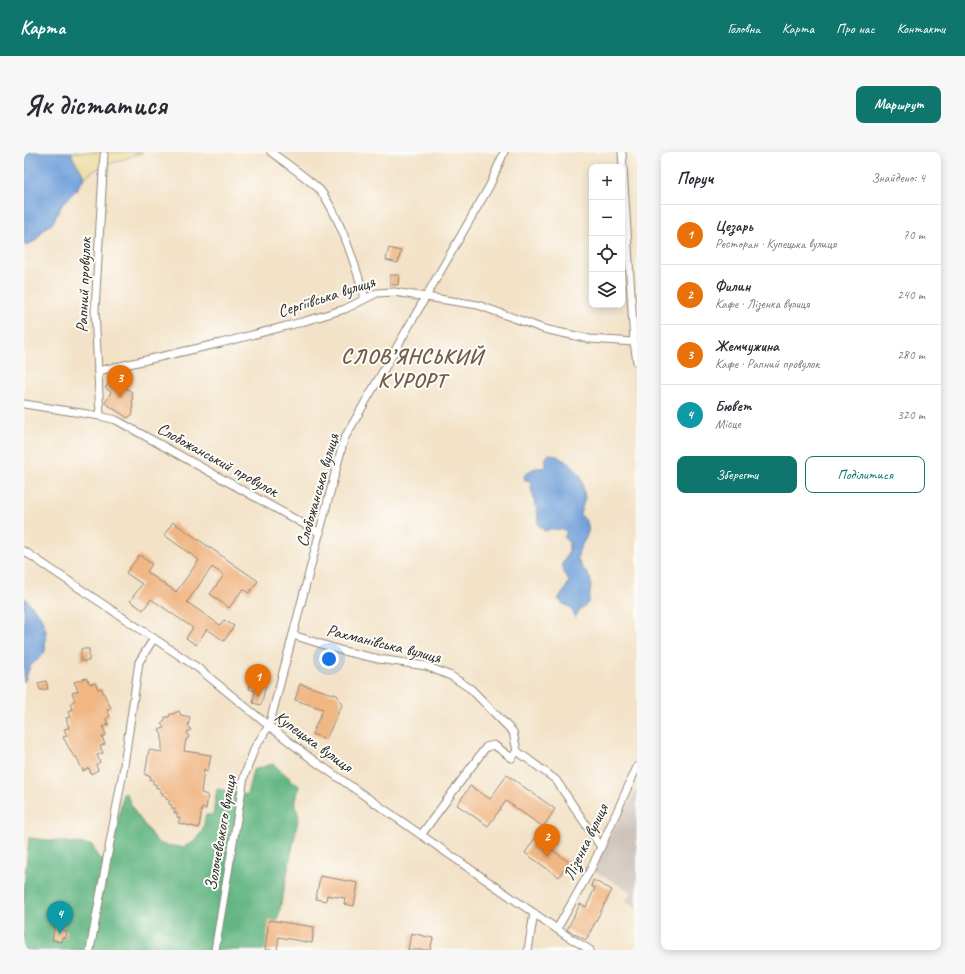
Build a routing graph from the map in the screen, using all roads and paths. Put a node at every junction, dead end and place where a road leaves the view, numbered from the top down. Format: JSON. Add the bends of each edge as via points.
{"nodes":[{"id":1,"x":271,"y":152,"type":"edge"},
{"id":2,"x":504,"y":152,"type":"edge"},
{"id":3,"x":622,"y":152,"type":"edge"},
{"id":4,"x":104,"y":155,"type":"dead end"},
{"id":5,"x":426,"y":296,"type":"junction"},
{"id":6,"x":365,"y":298,"type":"junction"},
{"id":7,"x":634,"y":342,"type":"junction"},
{"id":8,"x":637,"y":362,"type":"edge"},
{"id":9,"x":98,"y":371,"type":"junction"},
{"id":10,"x":24,"y":404,"type":"edge"},
{"id":11,"x":100,"y":416,"type":"junction"},
{"id":12,"x":320,"y":533,"type":"junction"},
{"id":13,"x":24,"y":551,"type":"edge"},
{"id":14,"x":293,"y":634,"type":"junction"},
{"id":15,"x":154,"y":638,"type":"junction"},
{"id":16,"x":269,"y":726,"type":"junction"},
{"id":17,"x":517,"y":751,"type":"junction"},
{"id":18,"x":637,"y":767,"type":"edge"},
{"id":19,"x":421,"y":835,"type":"junction"},
{"id":20,"x":601,"y":847,"type":"junction"},
{"id":21,"x":534,"y":913,"type":"junction"},
{"id":22,"x":557,"y":929,"type":"junction"},
{"id":23,"x":90,"y":950,"type":"edge"},
{"id":24,"x":215,"y":950,"type":"edge"},
{"id":25,"x":528,"y":950,"type":"edge"},
{"id":26,"x":590,"y":950,"type":"edge"}],
"edges":[{"from":1,"to":6,"type":"street","via":[[321,191],[339,223]]},
{"from":2,"to":5,"type":"street","name":"Слобожанська вулиця","via":[[490,185]]},
{"from":3,"to":7,"type":"street"},
{"from":4,"to":9,"type":"street","name":"Рапний провулок","via":[[95,310]]},
{"from":5,"to":6,"type":"street","name":"Сергіївська вулиця","via":[[394,292],[376,293]]},
{"from":5,"to":7,"type":"street","name":"Сергіївська вулиця","via":[[478,305],[544,329],[590,339]]},
{"from":5,"to":12,"type":"street","name":"Слобожанська вулиця","via":[[344,439]]},
{"from":6,"to":9,"type":"street","name":"Сергіївська вулиця","via":[[345,310],[302,322]]},
{"from":7,"to":8,"type":"street"},
{"from":9,"to":11,"type":"street","name":"Рапний провулок"},
{"from":10,"to":11,"type":"street"},
{"from":11,"to":12,"type":"street","name":"Слобожанський провулок","via":[[116,420]]},
{"from":12,"to":14,"type":"street","name":"Слобожанська вулиця"},
{"from":13,"to":15,"type":"street","name":"Купецька вулиця"},
{"from":14,"to":16,"type":"street","name":"Слобожанська вулиця"},
{"from":14,"to":17,"type":"street","name":"Рахманівська вулиця","via":[[343,651],[426,666],[451,676],[471,689],[513,732]]},
{"from":15,"to":16,"type":"street","name":"Купецька вулиця","via":[[198,668]]},
{"from":15,"to":23,"type":"street","via":[[139,662],[123,772]]},
{"from":16,"to":19,"type":"street","name":"Купецька вулиця"},
{"from":16,"to":24,"type":"street","name":"Золочевського вулиця","via":[[255,747],[244,777]]},
{"from":17,"to":19,"type":"street","via":[[512,758],[494,745],[486,747]]},
{"from":17,"to":20,"type":"street","via":[[556,780]]},
{"from":18,"to":20,"type":"street","name":"Лізенка вулиця"},
{"from":19,"to":21,"type":"street","name":"Купецька вулиця"},
{"from":20,"to":22,"type":"street","name":"Лізенка вулиця"},
{"from":21,"to":22,"type":"street","name":"Купецька вулиця"},
{"from":21,"to":25,"type":"street"},
{"from":22,"to":26,"type":"street","name":"Купецька вулиця"}]}
